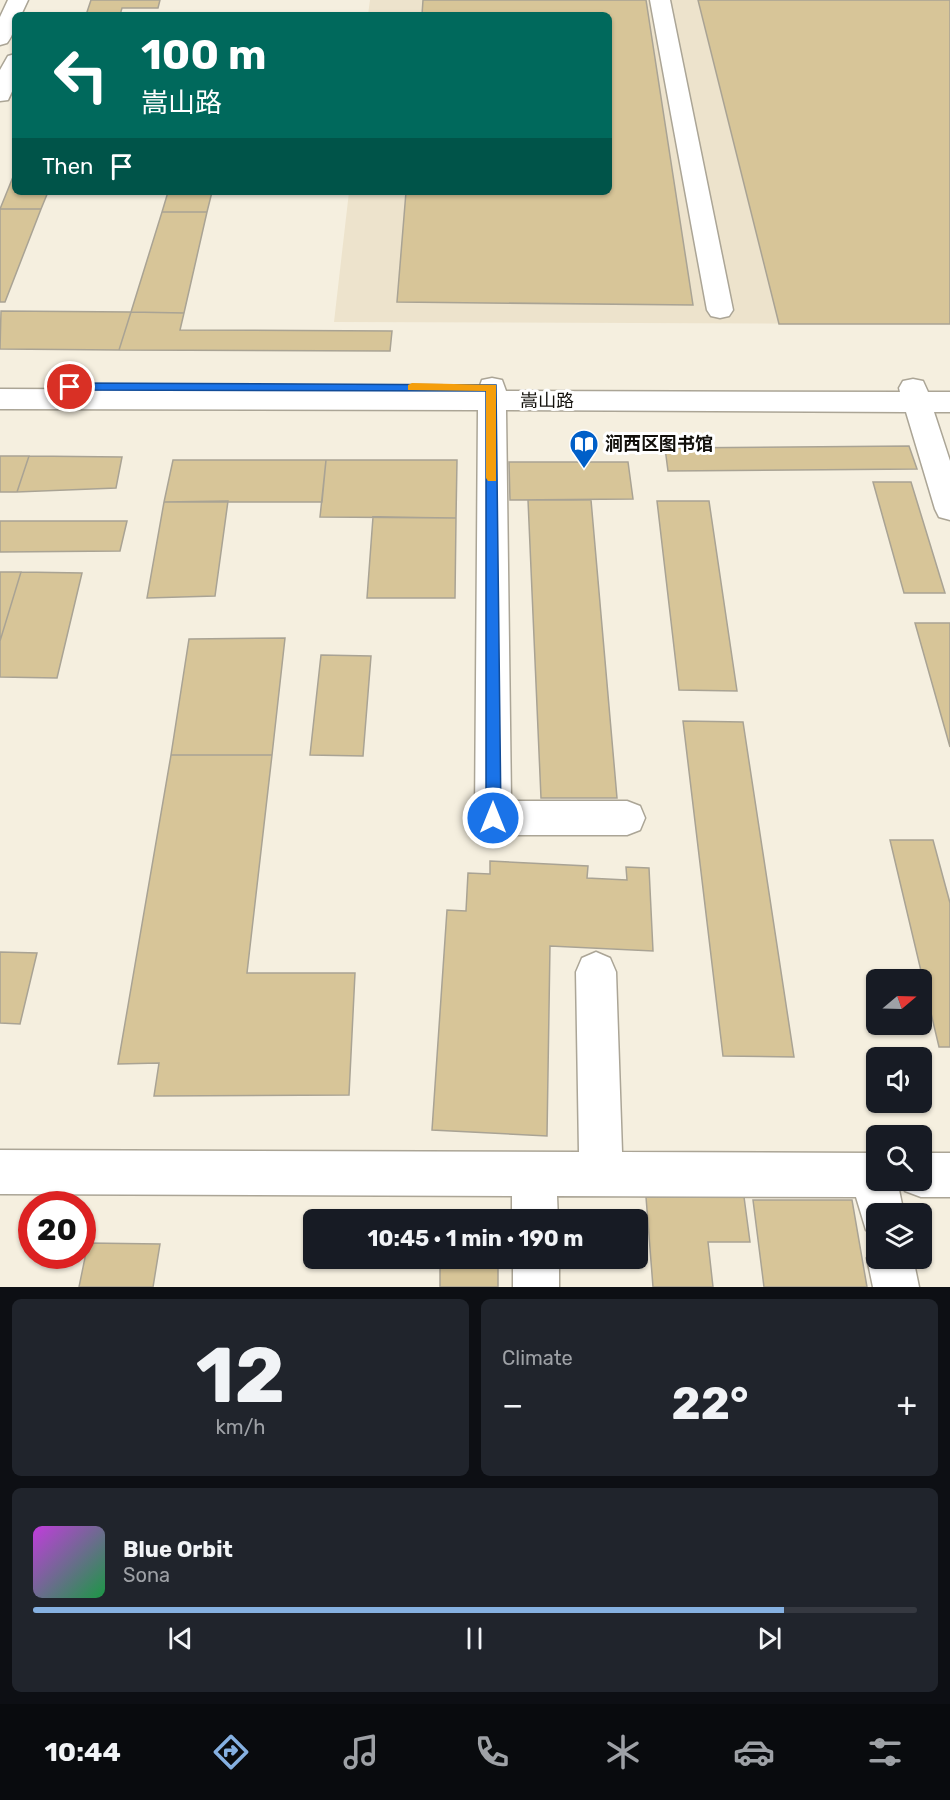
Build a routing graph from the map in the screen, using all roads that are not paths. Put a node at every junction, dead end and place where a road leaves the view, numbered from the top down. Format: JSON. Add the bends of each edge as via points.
{"nodes":[{"id":1,"x":660,"y":0,"type":"edge"},
{"id":2,"x":12,"y":13,"type":"edge"},
{"id":3,"x":0,"y":39,"type":"edge"},
{"id":4,"x":12,"y":67,"type":"edge"},
{"id":5,"x":0,"y":95,"type":"edge"},
{"id":6,"x":720,"y":310,"type":"dead end"},
{"id":7,"x":0,"y":386,"type":"edge"},
{"id":8,"x":950,"y":388,"type":"edge"},
{"id":9,"x":492,"y":394,"type":"junction"},
{"id":10,"x":915,"y":395,"type":"junction"},
{"id":11,"x":0,"y":399,"type":"edge"},
{"id":12,"x":950,"y":402,"type":"edge"},
{"id":13,"x":950,"y":509,"type":"edge"},
{"id":14,"x":627,"y":818,"type":"dead end"},
{"id":15,"x":596,"y":972,"type":"dead end"},
{"id":16,"x":0,"y":1172,"type":"edge"},
{"id":17,"x":601,"y":1173,"type":"junction"},
{"id":18,"x":534,"y":1174,"type":"junction"},
{"id":19,"x":932,"y":1175,"type":"edge"},
{"id":20,"x":950,"y":1175,"type":"edge"},
{"id":21,"x":866,"y":1187,"type":"edge"},
{"id":22,"x":535,"y":1209,"type":"edge"},
{"id":23,"x":536,"y":1269,"type":"edge"},
{"id":24,"x":892,"y":1269,"type":"edge"},
{"id":25,"x":536,"y":1287,"type":"edge"},
{"id":26,"x":896,"y":1287,"type":"edge"}],
"edges":[{"from":1,"to":6,"type":"street"},
{"from":2,"to":3,"type":"street"},
{"from":4,"to":5,"type":"street"},
{"from":7,"to":9,"type":"street","name":"嵩山路"},
{"from":8,"to":10,"type":"street","name":"嵩山路"},
{"from":9,"to":10,"type":"street","name":"嵩山路"},
{"from":9,"to":11,"type":"street","name":"嵩山路"},
{"from":9,"to":14,"type":"street","via":[[493,818]]},
{"from":10,"to":12,"type":"street","name":"嵩山路"},
{"from":10,"to":13,"type":"street"},
{"from":15,"to":17,"type":"street"},
{"from":16,"to":18,"type":"street"},
{"from":17,"to":18,"type":"street"},
{"from":17,"to":21,"type":"street"},
{"from":18,"to":22,"type":"street"},
{"from":19,"to":20,"type":"street"},
{"from":23,"to":25,"type":"street"},
{"from":24,"to":26,"type":"street"}]}
